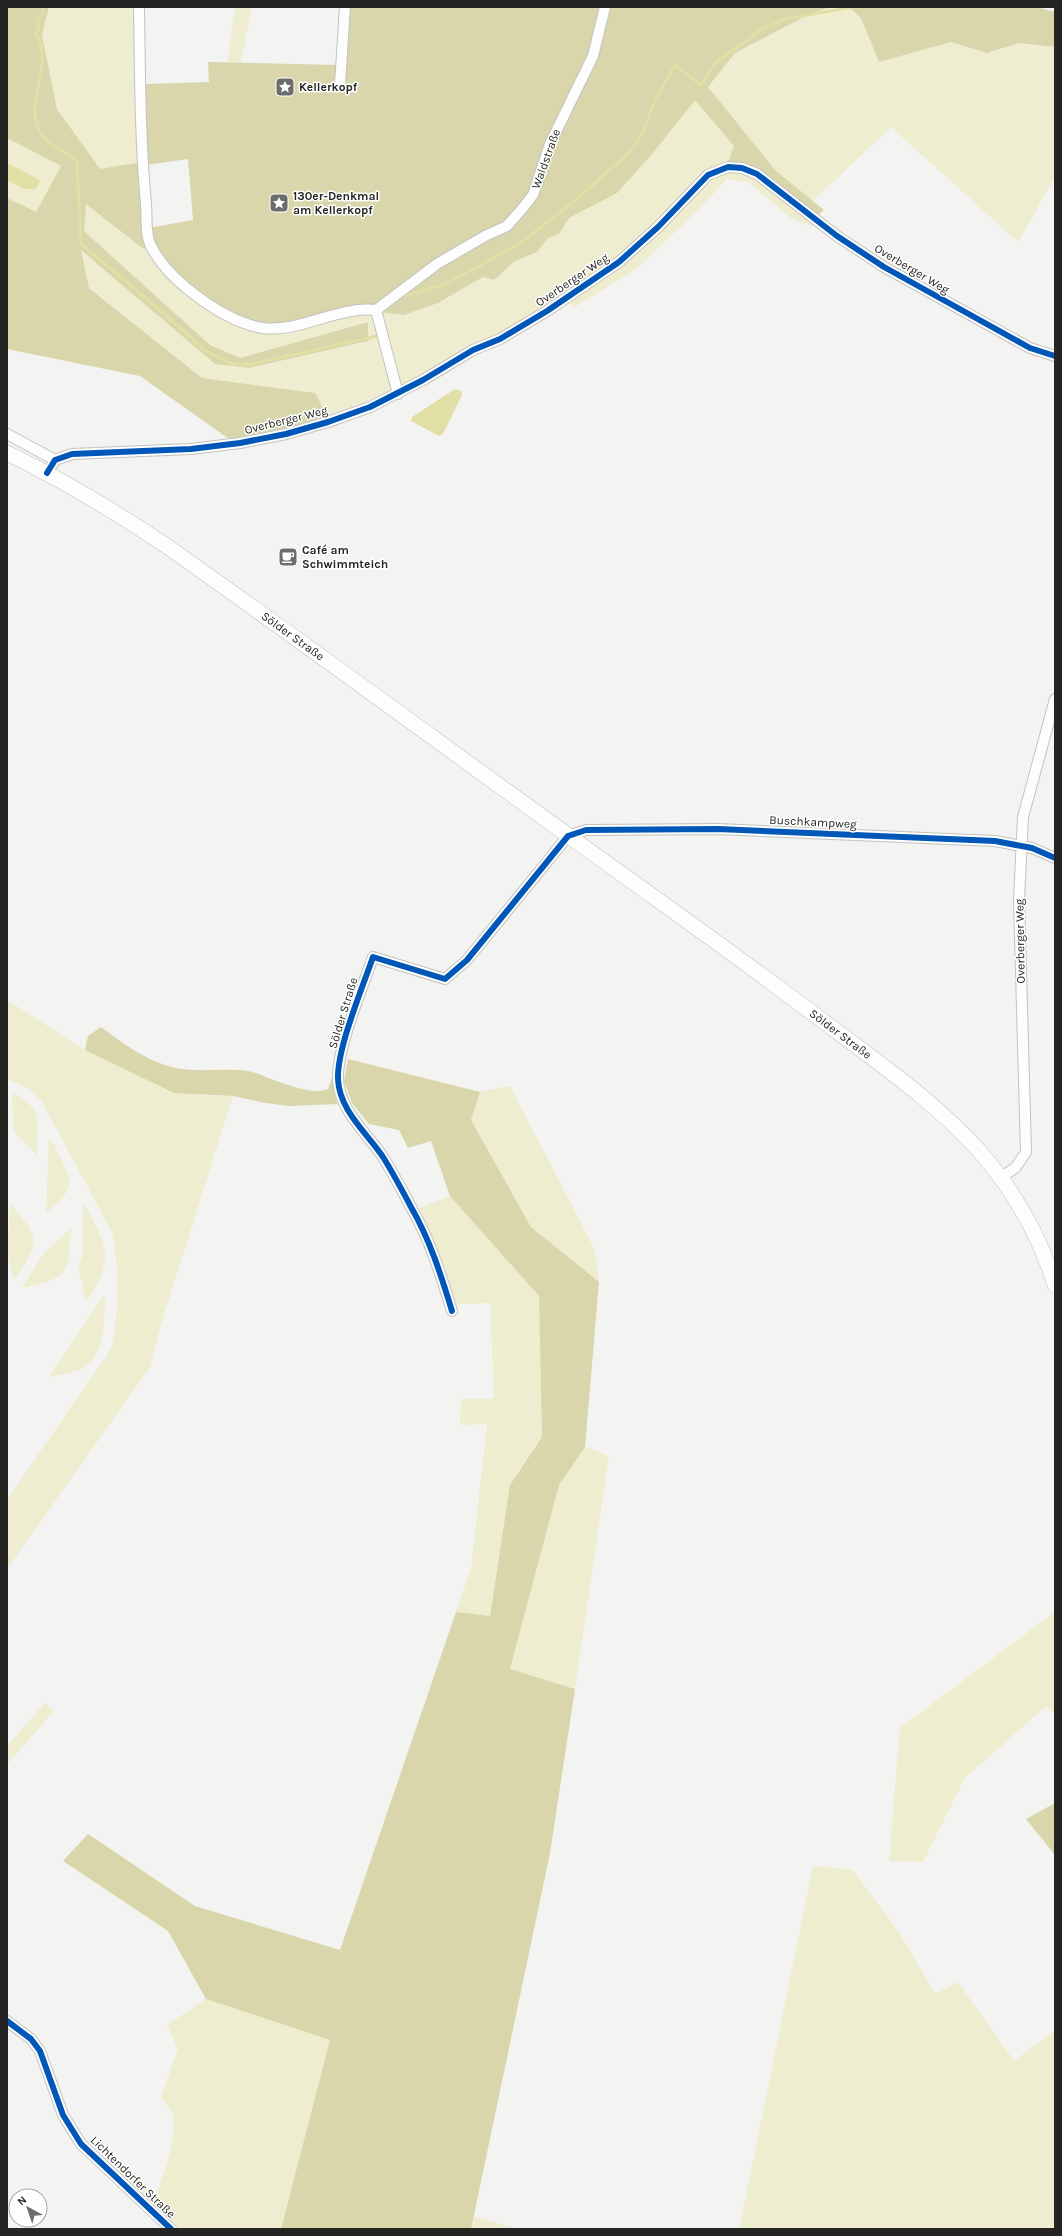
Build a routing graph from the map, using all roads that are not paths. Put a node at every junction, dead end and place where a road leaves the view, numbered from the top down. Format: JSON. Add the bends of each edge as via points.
{"nodes":[{"id":1,"x":139,"y":7,"type":"edge"},
{"id":2,"x":344,"y":7,"type":"edge"},
{"id":3,"x":605,"y":7,"type":"edge"},
{"id":4,"x":340,"y":84,"type":"dead end"},
{"id":5,"x":376,"y":310,"type":"junction"},
{"id":6,"x":1055,"y":356,"type":"edge"},
{"id":7,"x":398,"y":394,"type":"junction"},
{"id":8,"x":7,"y":434,"type":"edge"},
{"id":9,"x":7,"y":453,"type":"edge"},
{"id":10,"x":55,"y":460,"type":"junction"},
{"id":11,"x":47,"y":473,"type":"junction"},
{"id":12,"x":1055,"y":699,"type":"edge"},
{"id":13,"x":568,"y":836,"type":"junction"},
{"id":14,"x":1022,"y":845,"type":"junction"},
{"id":15,"x":1055,"y":858,"type":"edge"},
{"id":16,"x":1001,"y":1178,"type":"junction"},
{"id":17,"x":1055,"y":1285,"type":"edge"},
{"id":18,"x":452,"y":1311,"type":"dead end"},
{"id":19,"x":7,"y":2021,"type":"edge"},
{"id":20,"x":171,"y":2229,"type":"edge"}],
"edges":[{"from":1,"to":5,"type":"street","via":[[142,166],[148,228],[150,245],[166,269],[198,296],[234,320],[264,328],[291,326],[360,308]]},
{"from":2,"to":4,"type":"street"},
{"from":3,"to":5,"type":"street","name":"Waldstraße","via":[[593,56],[550,144],[533,194],[522,209],[507,226],[484,236],[437,264]]},
{"from":5,"to":7,"type":"street"},
{"from":6,"to":7,"type":"street","name":"Overberger Weg","via":[[1030,348],[884,267],[837,236],[757,174],[742,168],[728,167],[708,175],[620,262],[500,339],[473,350]]},
{"from":7,"to":10,"type":"street","name":"Overberger Weg","via":[[328,422],[247,442],[191,449],[72,454]]},
{"from":8,"to":10,"type":"street"},
{"from":9,"to":11,"type":"main road","name":"Sölder Straße"},
{"from":10,"to":11,"type":"street"},
{"from":11,"to":13,"type":"main road","name":"Sölder Straße","via":[[116,512],[168,547]]},
{"from":12,"to":14,"type":"street","name":"Overberger Weg","via":[[1023,817]]},
{"from":13,"to":14,"type":"street","name":"Buschkampweg","via":[[578,831],[595,829],[718,829]]},
{"from":13,"to":16,"type":"main road","name":"Sölder Straße","via":[[746,962],[908,1084],[951,1122]]},
{"from":13,"to":18,"type":"street","name":"Sölder Straße","via":[[467,960],[445,979],[373,957],[342,1051],[338,1080],[345,1104],[383,1157],[412,1209],[438,1263]]},
{"from":14,"to":15,"type":"street","name":"Buschkampweg"},
{"from":14,"to":16,"type":"street","name":"Overberger Weg","via":[[1019,900],[1026,1152],[1016,1167]]},
{"from":16,"to":17,"type":"main road","name":"Sölder Straße","via":[[1018,1202],[1048,1262]]},
{"from":19,"to":20,"type":"street","name":"Lichtendorfer Straße","via":[[31,2039],[40,2051],[63,2114],[81,2144]]}]}
